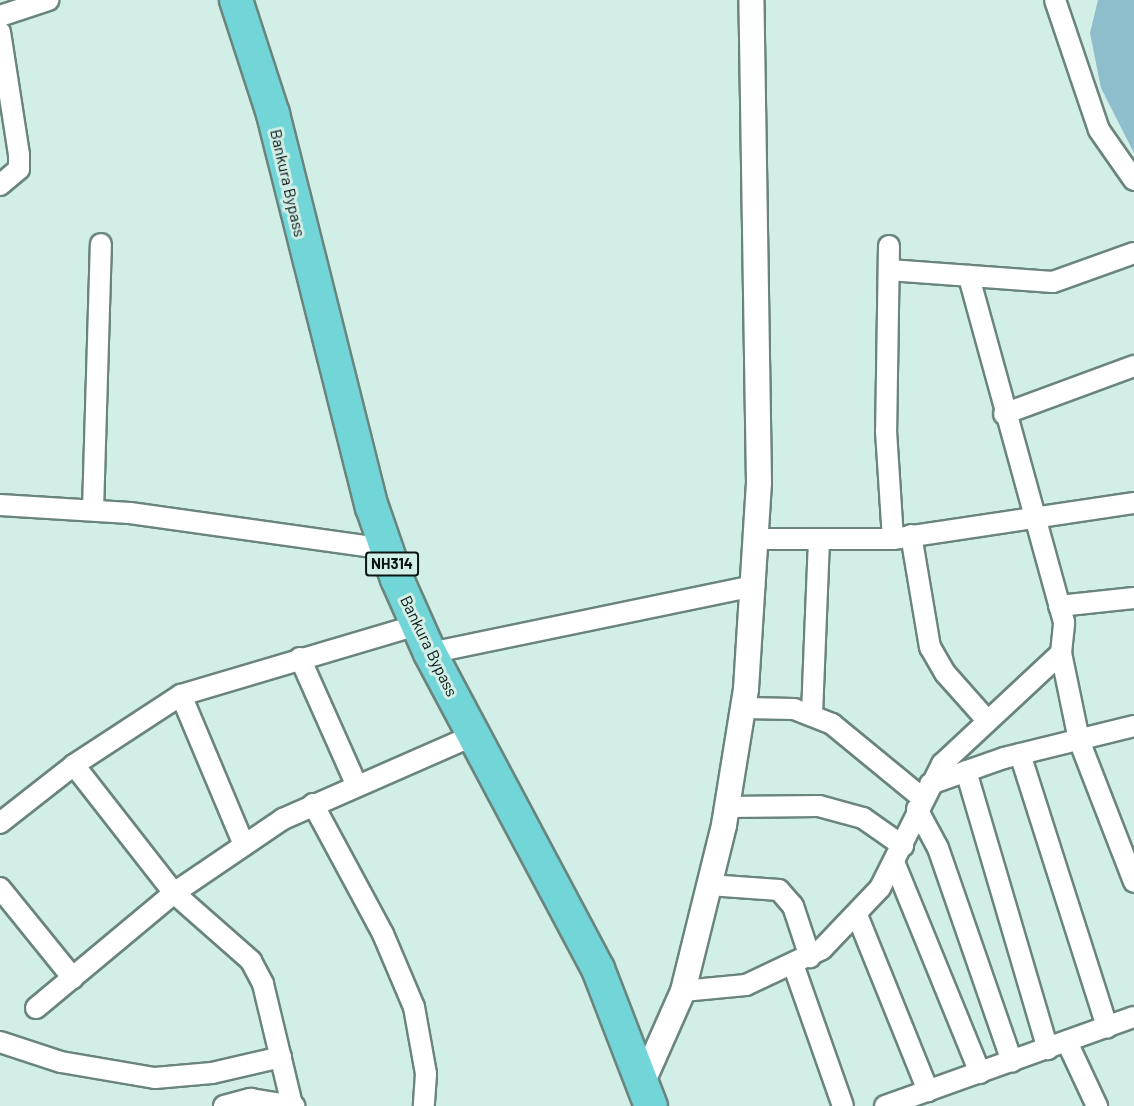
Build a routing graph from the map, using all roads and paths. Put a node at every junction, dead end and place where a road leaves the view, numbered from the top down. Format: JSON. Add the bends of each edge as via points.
{"nodes":[{"id":1,"x":48,"y":0,"type":"edge"},
{"id":2,"x":236,"y":0,"type":"edge"},
{"id":3,"x":751,"y":0,"type":"edge"},
{"id":4,"x":1055,"y":0,"type":"edge"},
{"id":5,"x":0,"y":16,"type":"edge"},
{"id":6,"x":0,"y":33,"type":"edge"},
{"id":7,"x":1134,"y":180,"type":"edge"},
{"id":8,"x":0,"y":185,"type":"edge"},
{"id":9,"x":101,"y":244,"type":"dead end"},
{"id":10,"x":889,"y":246,"type":"dead end"},
{"id":11,"x":1134,"y":253,"type":"edge"},
{"id":12,"x":889,"y":270,"type":"junction"},
{"id":13,"x":969,"y":276,"type":"junction"},
{"id":14,"x":1134,"y":366,"type":"edge"},
{"id":15,"x":1004,"y":414,"type":"junction"},
{"id":16,"x":1134,"y":502,"type":"edge"},
{"id":17,"x":0,"y":505,"type":"edge"},
{"id":18,"x":93,"y":510,"type":"junction"},
{"id":19,"x":1033,"y":515,"type":"junction"},
{"id":20,"x":902,"y":537,"type":"junction"},
{"id":21,"x":758,"y":539,"type":"junction"},
{"id":22,"x":819,"y":539,"type":"junction"},
{"id":23,"x":387,"y":549,"type":"junction"},
{"id":24,"x":754,"y":586,"type":"junction"},
{"id":25,"x":1134,"y":598,"type":"edge"},
{"id":26,"x":1059,"y":606,"type":"junction"},
{"id":27,"x":424,"y":639,"type":"junction"},
{"id":28,"x":1061,"y":653,"type":"junction"},
{"id":29,"x":300,"y":658,"type":"junction"},
{"id":30,"x":181,"y":695,"type":"junction"},
{"id":31,"x":744,"y":708,"type":"junction"},
{"id":32,"x":812,"y":714,"type":"junction"},
{"id":33,"x":986,"y":719,"type":"junction"},
{"id":34,"x":1134,"y":726,"type":"edge"},
{"id":35,"x":474,"y":735,"type":"junction"},
{"id":36,"x":1079,"y":740,"type":"junction"},
{"id":37,"x":1020,"y":754,"type":"junction"},
{"id":38,"x":74,"y":765,"type":"junction"},
{"id":39,"x":966,"y":771,"type":"junction"},
{"id":40,"x":356,"y":784,"type":"junction"},
{"id":41,"x":923,"y":797,"type":"junction"},
{"id":42,"x":313,"y":804,"type":"junction"},
{"id":43,"x":728,"y":807,"type":"junction"},
{"id":44,"x":0,"y":823,"type":"edge"},
{"id":45,"x":244,"y":845,"type":"junction"},
{"id":46,"x":899,"y":854,"type":"junction"},
{"id":47,"x":1134,"y":882,"type":"edge"},
{"id":48,"x":709,"y":885,"type":"junction"},
{"id":49,"x":0,"y":888,"type":"edge"},
{"id":50,"x":174,"y":893,"type":"junction"},
{"id":51,"x":857,"y":915,"type":"junction"},
{"id":52,"x":802,"y":962,"type":"junction"},
{"id":53,"x":73,"y":978,"type":"junction"},
{"id":54,"x":683,"y":991,"type":"junction"},
{"id":55,"x":36,"y":1008,"type":"dead end"},
{"id":56,"x":1134,"y":1017,"type":"edge"},
{"id":57,"x":1107,"y":1027,"type":"junction"},
{"id":58,"x":0,"y":1042,"type":"edge"},
{"id":59,"x":1067,"y":1042,"type":"junction"},
{"id":60,"x":1048,"y":1049,"type":"junction"},
{"id":61,"x":281,"y":1057,"type":"junction"},
{"id":62,"x":1012,"y":1062,"type":"junction"},
{"id":63,"x":980,"y":1073,"type":"junction"},
{"id":64,"x":928,"y":1091,"type":"junction"},
{"id":65,"x":644,"y":1098,"type":"edge"},
{"id":66,"x":224,"y":1106,"type":"edge"},
{"id":67,"x":293,"y":1106,"type":"edge"},
{"id":68,"x":424,"y":1106,"type":"edge"},
{"id":69,"x":843,"y":1106,"type":"edge"},
{"id":70,"x":885,"y":1106,"type":"edge"},
{"id":71,"x":1097,"y":1106,"type":"edge"}],
"edges":[{"from":1,"to":5,"type":"street"},
{"from":2,"to":23,"type":"highway","name":"Bankura Bypass","number":"NH314","via":[[273,114],[327,347]]},
{"from":3,"to":21,"type":"street"},
{"from":4,"to":7,"type":"street","via":[[1100,130]]},
{"from":6,"to":8,"type":"street","via":[[19,155],[19,169]]},
{"from":9,"to":18,"type":"street"},
{"from":10,"to":12,"type":"street"},
{"from":11,"to":13,"type":"street","via":[[1053,282]]},
{"from":12,"to":13,"type":"street"},
{"from":12,"to":20,"type":"street","via":[[886,431]]},
{"from":13,"to":15,"type":"street"},
{"from":14,"to":15,"type":"street"},
{"from":15,"to":19,"type":"street"},
{"from":16,"to":19,"type":"street"},
{"from":17,"to":18,"type":"street"},
{"from":18,"to":23,"type":"street"},
{"from":19,"to":20,"type":"street"},
{"from":19,"to":26,"type":"street"},
{"from":20,"to":22,"type":"street"},
{"from":20,"to":33,"type":"street","via":[[930,647],[945,673]]},
{"from":21,"to":22,"type":"street"},
{"from":21,"to":24,"type":"street"},
{"from":22,"to":32,"type":"street"},
{"from":23,"to":27,"type":"highway","name":"Bankura Bypass","number":"NH314"},
{"from":24,"to":27,"type":"street"},
{"from":24,"to":31,"type":"street"},
{"from":25,"to":26,"type":"street"},
{"from":26,"to":28,"type":"street"},
{"from":27,"to":29,"type":"street"},
{"from":27,"to":35,"type":"highway","name":"Bankura Bypass","number":"NH314"},
{"from":28,"to":33,"type":"street"},
{"from":28,"to":36,"type":"street"},
{"from":29,"to":30,"type":"street"},
{"from":29,"to":40,"type":"street"},
{"from":30,"to":38,"type":"street"},
{"from":30,"to":45,"type":"street"},
{"from":31,"to":32,"type":"street"},
{"from":31,"to":43,"type":"street"},
{"from":32,"to":41,"type":"street","via":[[868,749]]},
{"from":33,"to":41,"type":"street","via":[[962,740]]},
{"from":34,"to":36,"type":"street"},
{"from":35,"to":40,"type":"street"},
{"from":35,"to":65,"type":"highway","name":"Bankura Bypass","number":"NH314","via":[[598,969]]},
{"from":36,"to":37,"type":"street"},
{"from":36,"to":47,"type":"street"},
{"from":37,"to":39,"type":"street"},
{"from":37,"to":57,"type":"street"},
{"from":38,"to":44,"type":"street"},
{"from":38,"to":50,"type":"street"},
{"from":39,"to":41,"type":"street"},
{"from":39,"to":60,"type":"street"},
{"from":40,"to":42,"type":"street"},
{"from":41,"to":46,"type":"street"},
{"from":41,"to":62,"type":"street"},
{"from":42,"to":45,"type":"street"},
{"from":42,"to":68,"type":"street","via":[[383,934],[414,1007],[426,1074]]},
{"from":43,"to":46,"type":"street","via":[[819,806],[863,818]]},
{"from":43,"to":48,"type":"street"},
{"from":45,"to":50,"type":"street"},
{"from":46,"to":51,"type":"street"},
{"from":46,"to":63,"type":"street"},
{"from":48,"to":52,"type":"street","via":[[779,890],[793,906]]},
{"from":48,"to":54,"type":"street"},
{"from":49,"to":53,"type":"street"},
{"from":50,"to":53,"type":"street"},
{"from":50,"to":61,"type":"street","via":[[251,961],[263,984]]},
{"from":51,"to":52,"type":"street"},
{"from":51,"to":64,"type":"street"},
{"from":52,"to":54,"type":"street","via":[[746,986]]},
{"from":52,"to":69,"type":"street"},
{"from":53,"to":55,"type":"street"},
{"from":54,"to":65,"type":"street"},
{"from":56,"to":57,"type":"street"},
{"from":57,"to":59,"type":"street"},
{"from":58,"to":61,"type":"street","via":[[60,1062],[155,1078],[212,1073]]},
{"from":59,"to":60,"type":"street"},
{"from":59,"to":71,"type":"street"},
{"from":60,"to":62,"type":"street"},
{"from":61,"to":67,"type":"street"},
{"from":62,"to":63,"type":"street"},
{"from":63,"to":64,"type":"street"},
{"from":64,"to":70,"type":"street"},
{"from":66,"to":67,"type":"street","via":[[252,1099]]}]}
